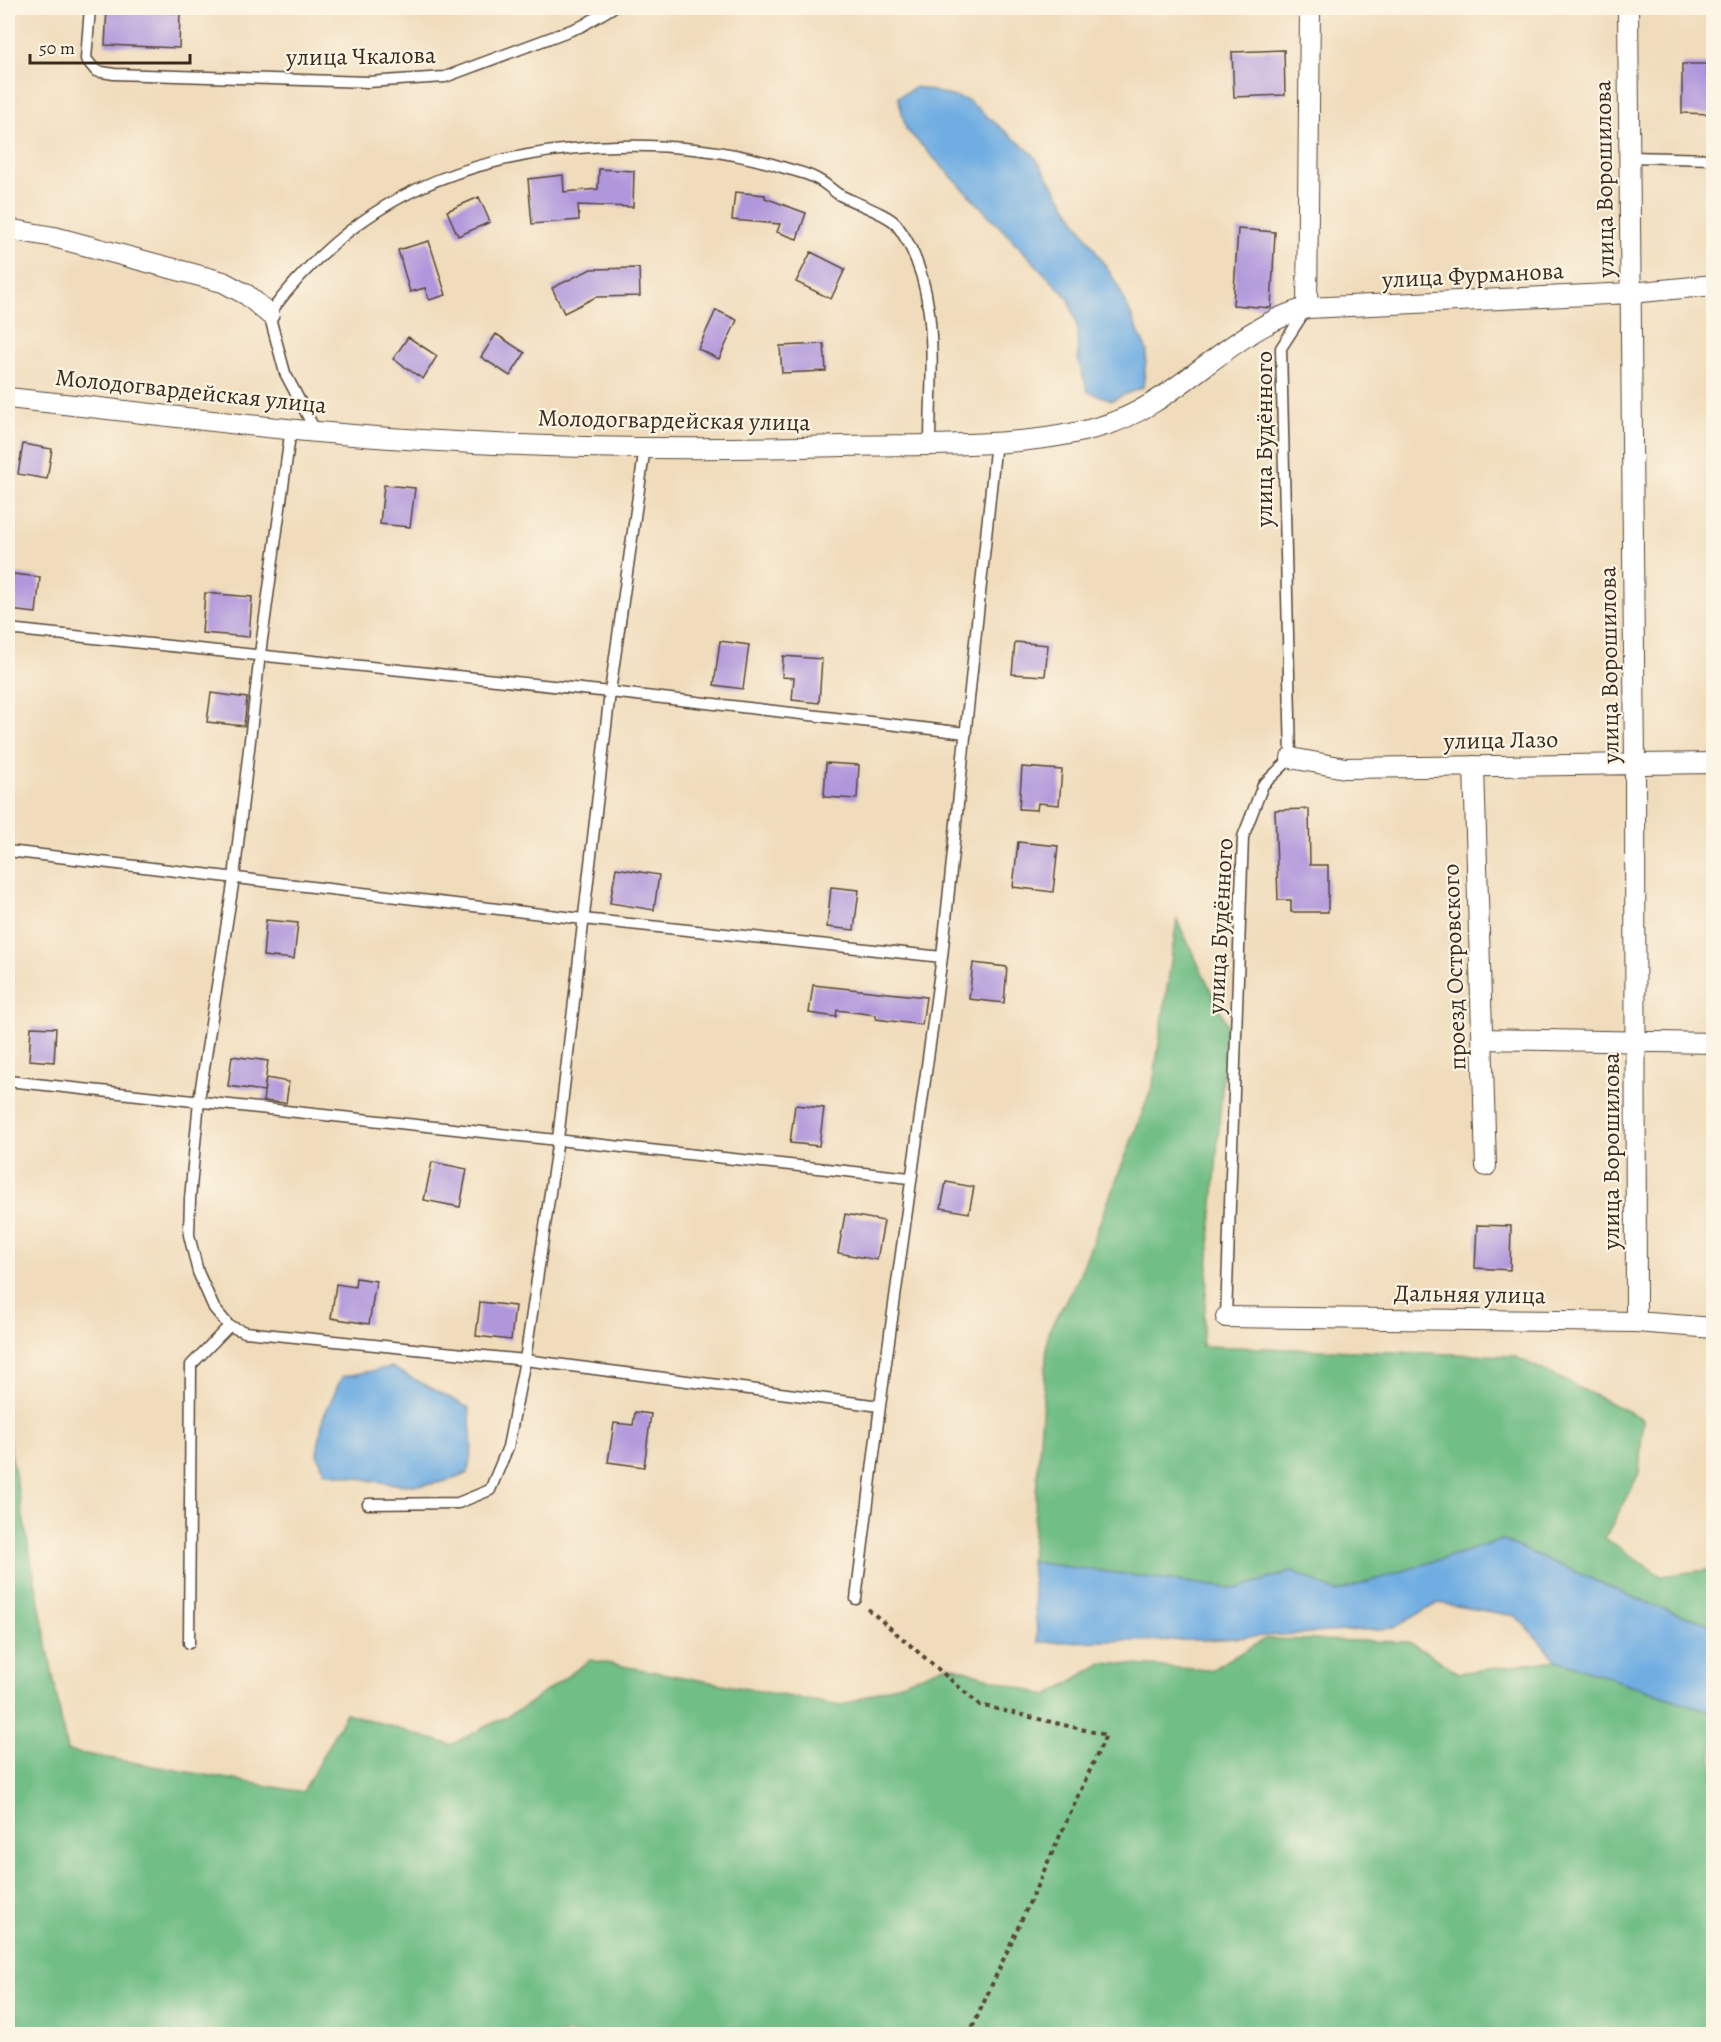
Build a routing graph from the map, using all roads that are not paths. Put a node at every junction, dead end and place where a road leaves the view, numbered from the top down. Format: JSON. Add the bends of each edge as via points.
{"nodes":[{"id":1,"x":90,"y":8,"type":"edge"},
{"id":2,"x":612,"y":8,"type":"edge"},
{"id":3,"x":1310,"y":8,"type":"edge"},
{"id":4,"x":1628,"y":8,"type":"edge"},
{"id":5,"x":1629,"y":158,"type":"junction"},
{"id":6,"x":1713,"y":159,"type":"edge"},
{"id":7,"x":8,"y":229,"type":"edge"},
{"id":8,"x":1713,"y":285,"type":"edge"},
{"id":9,"x":1631,"y":293,"type":"junction"},
{"id":10,"x":1307,"y":308,"type":"junction"},
{"id":11,"x":269,"y":314,"type":"junction"},
{"id":12,"x":8,"y":398,"type":"edge"},
{"id":13,"x":291,"y":428,"type":"junction"},
{"id":14,"x":315,"y":430,"type":"junction"},
{"id":15,"x":996,"y":441,"type":"junction"},
{"id":16,"x":930,"y":444,"type":"junction"},
{"id":17,"x":645,"y":447,"type":"junction"},
{"id":18,"x":8,"y":629,"type":"edge"},
{"id":19,"x":260,"y":654,"type":"junction"},
{"id":20,"x":610,"y":692,"type":"junction"},
{"id":21,"x":966,"y":733,"type":"junction"},
{"id":22,"x":1291,"y":758,"type":"junction"},
{"id":23,"x":1713,"y":763,"type":"edge"},
{"id":24,"x":1635,"y":764,"type":"junction"},
{"id":25,"x":1474,"y":766,"type":"junction"},
{"id":26,"x":8,"y":851,"type":"edge"},
{"id":27,"x":234,"y":878,"type":"junction"},
{"id":28,"x":583,"y":919,"type":"junction"},
{"id":29,"x":942,"y":957,"type":"junction"},
{"id":30,"x":1482,"y":1039,"type":"junction"},
{"id":31,"x":1637,"y":1043,"type":"junction"},
{"id":32,"x":1713,"y":1043,"type":"edge"},
{"id":33,"x":8,"y":1081,"type":"edge"},
{"id":34,"x":198,"y":1100,"type":"junction"},
{"id":35,"x":558,"y":1139,"type":"junction"},
{"id":36,"x":1486,"y":1166,"type":"dead end"},
{"id":37,"x":910,"y":1178,"type":"junction"},
{"id":38,"x":1226,"y":1317,"type":"joint"},
{"id":39,"x":1636,"y":1322,"type":"junction"},
{"id":40,"x":229,"y":1326,"type":"junction"},
{"id":41,"x":1713,"y":1328,"type":"edge"},
{"id":42,"x":525,"y":1360,"type":"junction"},
{"id":43,"x":880,"y":1406,"type":"junction"},
{"id":44,"x":368,"y":1504,"type":"dead end"},
{"id":45,"x":856,"y":1599,"type":"road end"},
{"id":46,"x":189,"y":1643,"type":"dead end"}],
"edges":[{"from":1,"to":2,"type":"lane","name":"улица Чкалова","via":[[86,59],[96,71],[368,82],[445,77],[582,26]]},
{"from":3,"to":10,"type":"street"},
{"from":4,"to":5,"type":"street","name":"улица Ворошилова"},
{"from":5,"to":6,"type":"lane"},
{"from":5,"to":9,"type":"street","name":"улица Ворошилова"},
{"from":7,"to":11,"type":"street","via":[[54,237],[224,282]]},
{"from":8,"to":9,"type":"street","name":"улица Фурманова"},
{"from":9,"to":10,"type":"street","name":"улица Фурманова"},
{"from":9,"to":24,"type":"street","name":"улица Ворошилова"},
{"from":10,"to":15,"type":"street","name":"Молодогвардейская улица","via":[[1267,323],[1144,409],[1099,427]]},
{"from":10,"to":22,"type":"lane","name":"улица Будённого","via":[[1281,348]]},
{"from":11,"to":14,"type":"lane","via":[[285,373]]},
{"from":11,"to":16,"type":"lane","via":[[302,274],[356,225],[416,189],[467,169],[528,155],[599,146],[683,148],[759,159],[815,178],[849,201],[893,221],[904,236],[922,274],[931,313]]},
{"from":12,"to":13,"type":"street","name":"Молодогвардейская улица"},
{"from":13,"to":14,"type":"street","name":"Молодогвардейская улица"},
{"from":13,"to":19,"type":"lane"},
{"from":14,"to":17,"type":"street","name":"Молодогвардейская улица","via":[[421,440]]},
{"from":15,"to":16,"type":"street","name":"Молодогвардейская улица"},
{"from":15,"to":21,"type":"lane"},
{"from":16,"to":17,"type":"street","name":"Молодогвардейская улица"},
{"from":17,"to":20,"type":"lane"},
{"from":18,"to":19,"type":"lane"},
{"from":19,"to":20,"type":"lane"},
{"from":19,"to":27,"type":"lane"},
{"from":20,"to":21,"type":"lane"},
{"from":20,"to":28,"type":"lane"},
{"from":21,"to":29,"type":"lane"},
{"from":22,"to":25,"type":"street","name":"улица Лазо","via":[[1345,768]]},
{"from":22,"to":38,"type":"lane","name":"улица Будённого","via":[[1263,785],[1243,837]]},
{"from":23,"to":24,"type":"street","name":"улица Лазо"},
{"from":24,"to":25,"type":"street","name":"улица Лазо"},
{"from":24,"to":31,"type":"street","name":"улица Ворошилова"},
{"from":25,"to":30,"type":"street","name":"проезд Островского"},
{"from":26,"to":27,"type":"lane"},
{"from":27,"to":28,"type":"lane"},
{"from":27,"to":34,"type":"lane"},
{"from":28,"to":29,"type":"lane"},
{"from":28,"to":35,"type":"lane"},
{"from":29,"to":37,"type":"lane"},
{"from":30,"to":31,"type":"street"},
{"from":30,"to":36,"type":"street","name":"проезд Островского"},
{"from":31,"to":32,"type":"street"},
{"from":31,"to":39,"type":"street","name":"улица Ворошилова"},
{"from":33,"to":34,"type":"lane"},
{"from":34,"to":35,"type":"lane"},
{"from":34,"to":40,"type":"lane","via":[[189,1235],[198,1272],[214,1308]]},
{"from":35,"to":37,"type":"lane"},
{"from":35,"to":42,"type":"lane"},
{"from":37,"to":43,"type":"lane"},
{"from":38,"to":39,"type":"street","name":"Дальняя улица"},
{"from":39,"to":41,"type":"street","name":"Дальняя улица"},
{"from":40,"to":42,"type":"lane","via":[[245,1332]]},
{"from":40,"to":46,"type":"lane","via":[[191,1365]]},
{"from":42,"to":43,"type":"lane"},
{"from":42,"to":44,"type":"lane","via":[[508,1447],[490,1490],[458,1503]]},
{"from":43,"to":45,"type":"lane"}]}
